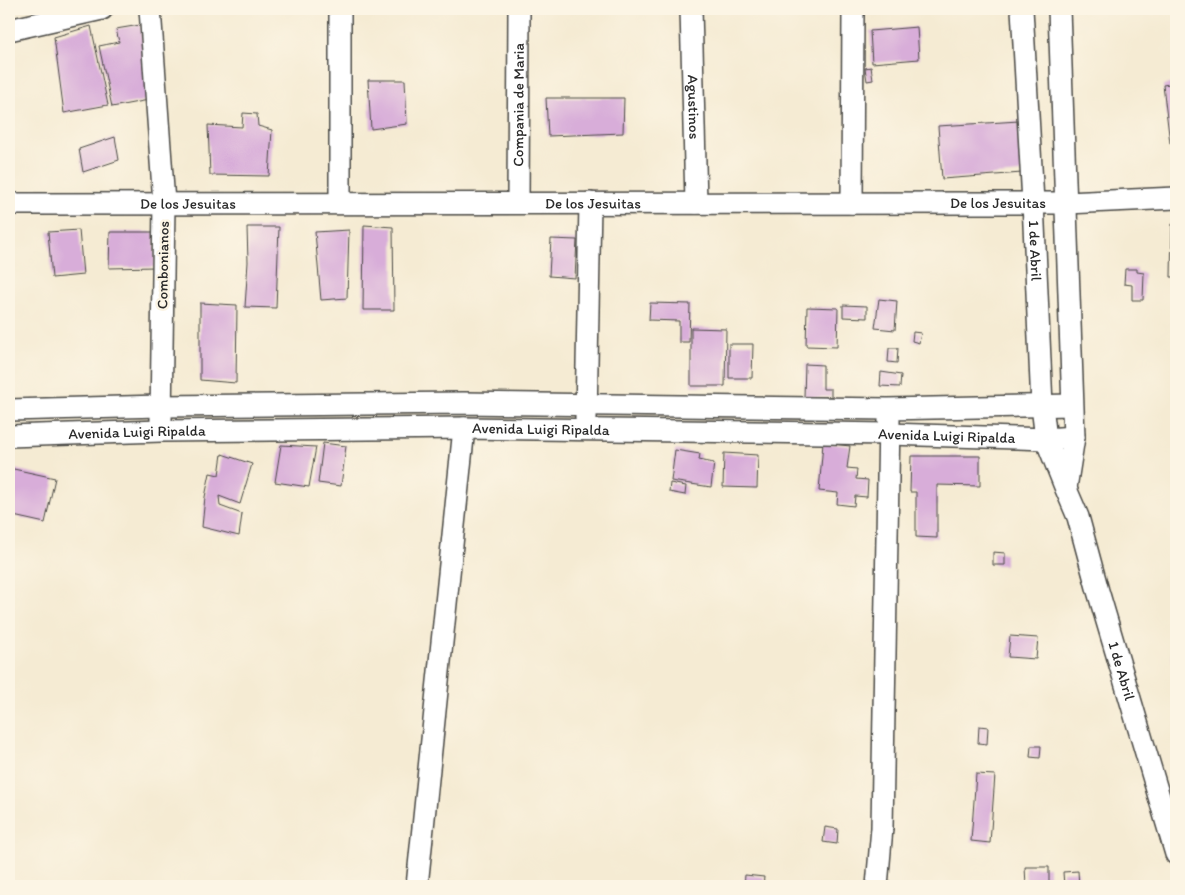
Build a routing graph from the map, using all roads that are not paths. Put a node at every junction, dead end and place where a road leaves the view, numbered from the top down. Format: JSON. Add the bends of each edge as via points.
{"nodes":[{"id":1,"x":102,"y":9,"type":"edge"},
{"id":2,"x":150,"y":9,"type":"edge"},
{"id":3,"x":340,"y":9,"type":"edge"},
{"id":4,"x":518,"y":9,"type":"edge"},
{"id":5,"x":691,"y":9,"type":"edge"},
{"id":6,"x":853,"y":9,"type":"edge"},
{"id":7,"x":1022,"y":9,"type":"edge"},
{"id":8,"x":1058,"y":9,"type":"edge"},
{"id":9,"x":9,"y":30,"type":"edge"},
{"id":10,"x":1176,"y":198,"type":"edge"},
{"id":11,"x":1033,"y":202,"type":"junction"},
{"id":12,"x":1066,"y":202,"type":"junction"},
{"id":13,"x":164,"y":203,"type":"junction"},
{"id":14,"x":340,"y":203,"type":"junction"},
{"id":15,"x":518,"y":203,"type":"junction"},
{"id":16,"x":590,"y":203,"type":"junction"},
{"id":17,"x":696,"y":203,"type":"junction"},
{"id":18,"x":852,"y":203,"type":"junction"},
{"id":19,"x":9,"y":204,"type":"edge"},
{"id":20,"x":586,"y":405,"type":"junction"},
{"id":21,"x":1072,"y":405,"type":"junction"},
{"id":22,"x":160,"y":406,"type":"junction"},
{"id":23,"x":1042,"y":406,"type":"junction"},
{"id":24,"x":9,"y":410,"type":"edge"},
{"id":25,"x":888,"y":410,"type":"junction"},
{"id":26,"x":464,"y":428,"type":"junction"},
{"id":27,"x":585,"y":430,"type":"junction"},
{"id":28,"x":161,"y":432,"type":"junction"},
{"id":29,"x":889,"y":434,"type":"junction"},
{"id":30,"x":9,"y":436,"type":"edge"},
{"id":31,"x":1074,"y":437,"type":"junction"},
{"id":32,"x":1046,"y":438,"type":"junction"},
{"id":33,"x":1066,"y":489,"type":"junction"},
{"id":34,"x":1176,"y":854,"type":"edge"},
{"id":35,"x":417,"y":886,"type":"edge"},
{"id":36,"x":877,"y":886,"type":"edge"}],
"edges":[{"from":1,"to":9,"type":"street"},
{"from":2,"to":13,"type":"street","name":"Combonianos"},
{"from":3,"to":14,"type":"street"},
{"from":4,"to":15,"type":"street","name":"Compania de Maria"},
{"from":5,"to":17,"type":"street","name":"Agustinos"},
{"from":6,"to":18,"type":"street"},
{"from":7,"to":11,"type":"street","name":"1 de Abril"},
{"from":8,"to":12,"type":"street"},
{"from":10,"to":12,"type":"street","name":"De los Jesuitas"},
{"from":11,"to":12,"type":"street","name":"De los Jesuitas"},
{"from":11,"to":18,"type":"street","name":"De los Jesuitas"},
{"from":11,"to":23,"type":"street","name":"1 de Abril"},
{"from":12,"to":21,"type":"street"},
{"from":13,"to":14,"type":"street","name":"De los Jesuitas"},
{"from":13,"to":19,"type":"street","name":"De los Jesuitas"},
{"from":13,"to":22,"type":"street","name":"Combonianos"},
{"from":14,"to":15,"type":"street","name":"De los Jesuitas"},
{"from":15,"to":16,"type":"street","name":"De los Jesuitas"},
{"from":16,"to":17,"type":"street","name":"De los Jesuitas"},
{"from":16,"to":20,"type":"street"},
{"from":17,"to":18,"type":"street","name":"De los Jesuitas"},
{"from":20,"to":22,"type":"street","name":"Avenida Luigi Ripalda"},
{"from":20,"to":25,"type":"street","name":"Avenida Luigi Ripalda"},
{"from":20,"to":27,"type":"street"},
{"from":21,"to":23,"type":"street","name":"Avenida Luigi Ripalda"},
{"from":21,"to":31,"type":"street"},
{"from":22,"to":24,"type":"street","name":"Avenida Luigi Ripalda"},
{"from":22,"to":28,"type":"street","name":"Combonianos"},
{"from":23,"to":25,"type":"street","name":"Avenida Luigi Ripalda"},
{"from":23,"to":32,"type":"street","name":"1 de Abril"},
{"from":25,"to":29,"type":"street"},
{"from":26,"to":27,"type":"street","name":"Avenida Luigi Ripalda"},
{"from":26,"to":28,"type":"street","name":"Avenida Luigi Ripalda"},
{"from":26,"to":35,"type":"street"},
{"from":27,"to":29,"type":"street","name":"Avenida Luigi Ripalda"},
{"from":28,"to":30,"type":"street","name":"Avenida Luigi Ripalda"},
{"from":29,"to":32,"type":"street","name":"Avenida Luigi Ripalda"},
{"from":29,"to":36,"type":"street","via":[[882,828]]},
{"from":31,"to":32,"type":"street","name":"Avenida Luigi Ripalda"},
{"from":31,"to":33,"type":"street"},
{"from":32,"to":33,"type":"street","name":"1 de Abril"},
{"from":33,"to":34,"type":"street","name":"1 de Abril","via":[[1078,517]]}]}
